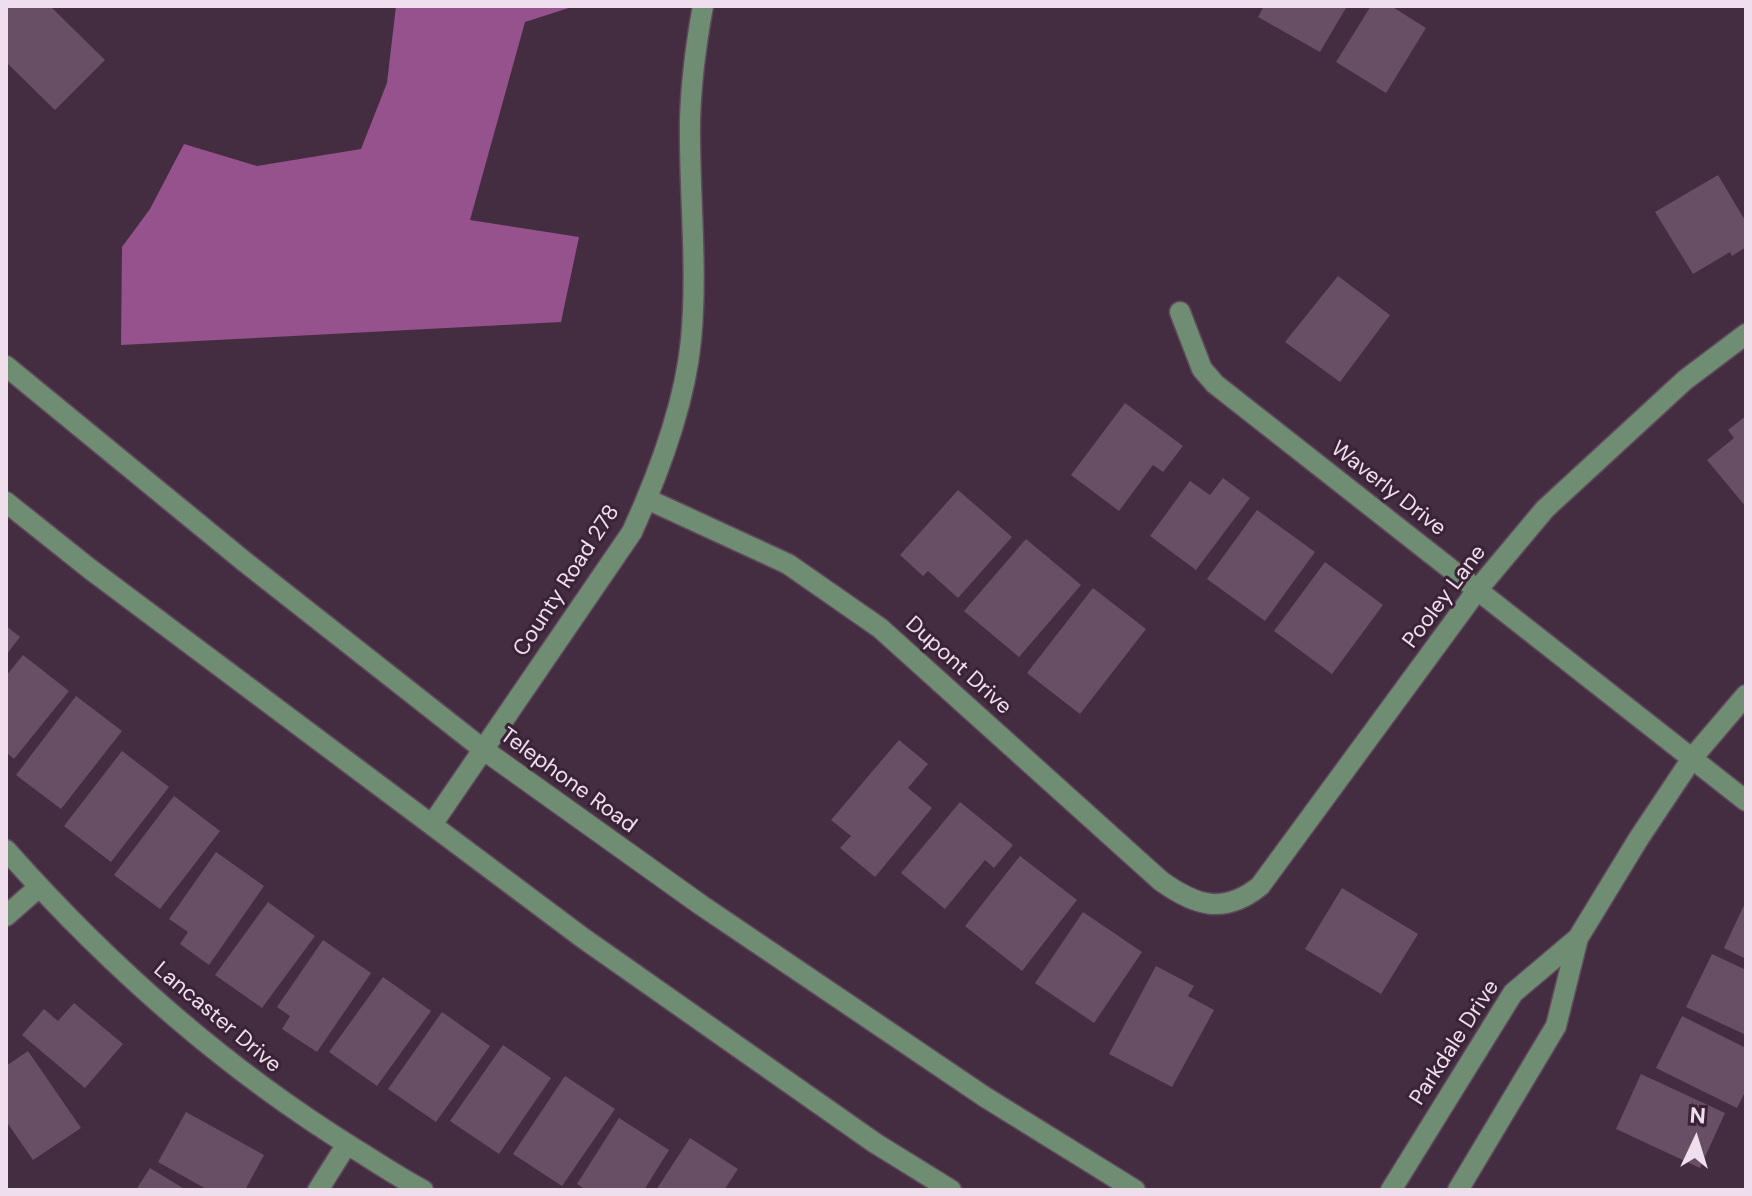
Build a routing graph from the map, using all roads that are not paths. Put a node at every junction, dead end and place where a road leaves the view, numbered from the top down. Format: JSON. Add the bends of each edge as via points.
{"nodes":[{"id":1,"x":703,"y":6,"type":"edge"},
{"id":2,"x":1180,"y":312,"type":"dead end"},
{"id":3,"x":1746,"y":334,"type":"edge"},
{"id":4,"x":6,"y":366,"type":"edge"},
{"id":5,"x":647,"y":499,"type":"junction"},
{"id":6,"x":6,"y":502,"type":"edge"},
{"id":7,"x":1478,"y":589,"type":"junction"},
{"id":8,"x":1746,"y":695,"type":"edge"},
{"id":9,"x":484,"y":750,"type":"junction"},
{"id":10,"x":1693,"y":757,"type":"junction"},
{"id":11,"x":1746,"y":801,"type":"edge"},
{"id":12,"x":433,"y":823,"type":"junction"},
{"id":13,"x":6,"y":850,"type":"edge"},
{"id":14,"x":39,"y":887,"type":"junction"},
{"id":15,"x":1210,"y":905,"type":"joint"},
{"id":16,"x":6,"y":916,"type":"edge"},
{"id":17,"x":1578,"y":938,"type":"junction"},
{"id":18,"x":347,"y":1144,"type":"junction"},
{"id":19,"x":318,"y":1190,"type":"edge"},
{"id":20,"x":423,"y":1190,"type":"edge"},
{"id":21,"x":951,"y":1190,"type":"edge"},
{"id":22,"x":1135,"y":1190,"type":"edge"},
{"id":23,"x":1391,"y":1190,"type":"edge"},
{"id":24,"x":1458,"y":1190,"type":"edge"}],
"edges":[{"from":1,"to":5,"type":"street","name":"County Road 278","via":[[690,123],[691,341]]},
{"from":2,"to":7,"type":"street","name":"Waverly Drive","via":[[1202,369],[1215,384]]},
{"from":3,"to":7,"type":"street","name":"Pooley Lane","via":[[1685,380],[1577,477]]},
{"from":4,"to":9,"type":"street","name":"Telephone Road"},
{"from":5,"to":9,"type":"street","name":"County Road 278","via":[[609,568]]},
{"from":5,"to":15,"type":"street","name":"Dupont Drive","via":[[788,564],[846,603],[1161,881]]},
{"from":6,"to":12,"type":"street"},
{"from":7,"to":10,"type":"street","name":"Waverly Drive"},
{"from":7,"to":15,"type":"street","name":"Pooley Lane","via":[[1260,886],[1245,898]]},
{"from":8,"to":10,"type":"street","name":"Parkdale Drive"},
{"from":9,"to":12,"type":"street","name":"County Road 278"},
{"from":9,"to":22,"type":"street","name":"Telephone Road","via":[[985,1097]]},
{"from":10,"to":11,"type":"street","name":"Waverly Drive"},
{"from":10,"to":17,"type":"street","name":"Parkdale Drive"},
{"from":12,"to":21,"type":"street","via":[[583,938],[875,1143]]},
{"from":13,"to":14,"type":"street","name":"Lancaster Drive"},
{"from":14,"to":16,"type":"street"},
{"from":14,"to":18,"type":"street","name":"Lancaster Drive","via":[[181,1024],[281,1102]]},
{"from":17,"to":23,"type":"street","name":"Parkdale Drive","via":[[1513,993]]},
{"from":17,"to":24,"type":"street","name":"Parkdale Drive","via":[[1556,1026]]},
{"from":18,"to":19,"type":"street"},
{"from":18,"to":20,"type":"street","name":"Lancaster Drive"}]}
